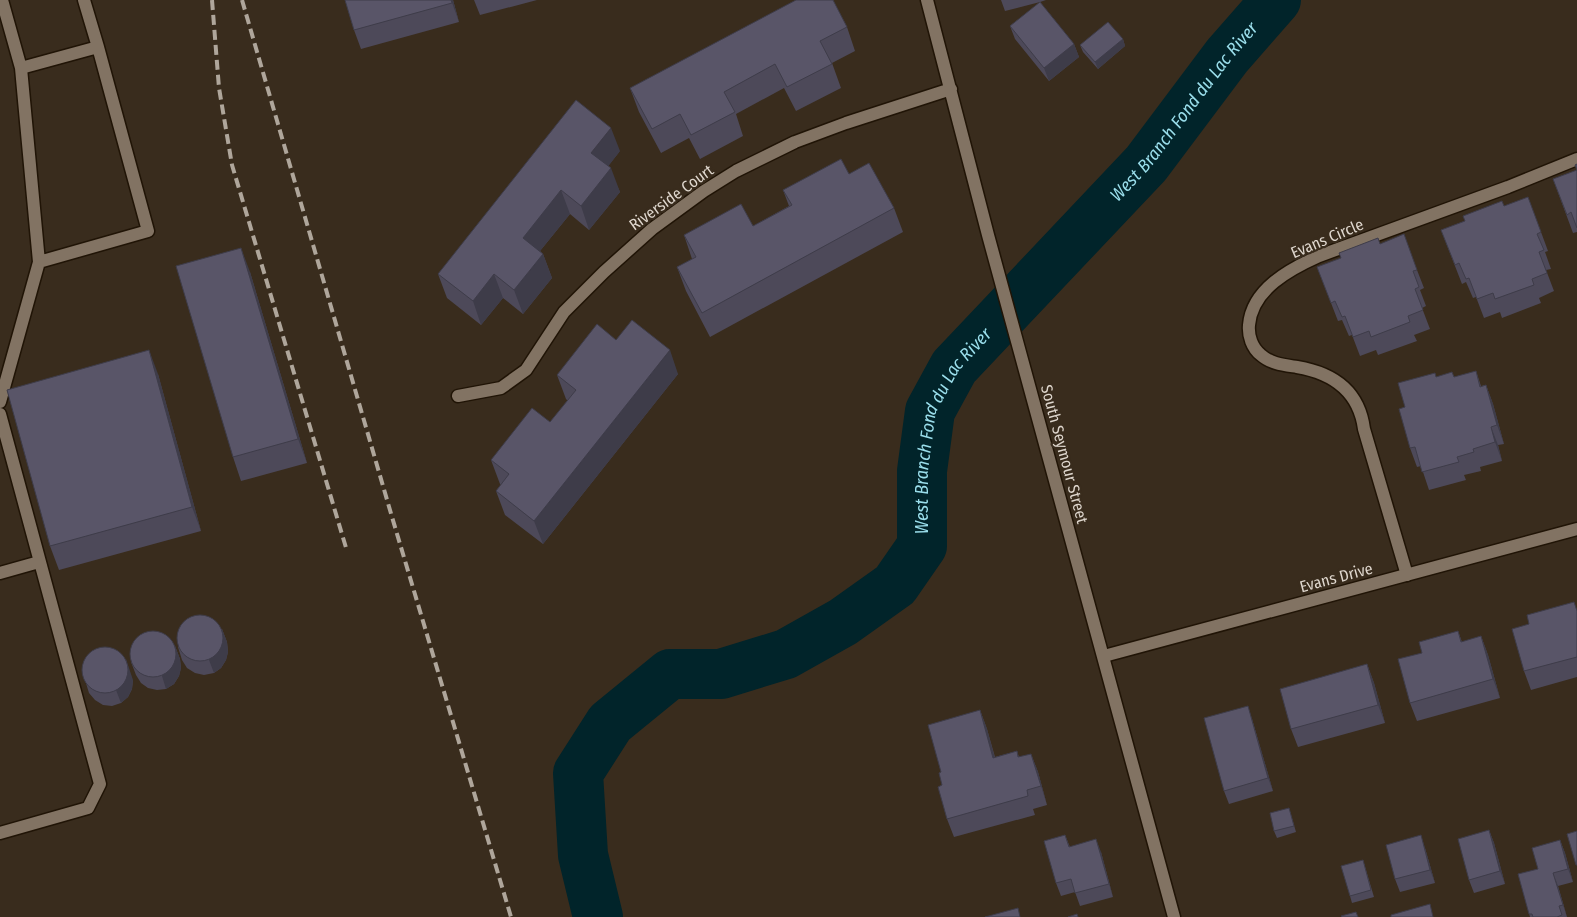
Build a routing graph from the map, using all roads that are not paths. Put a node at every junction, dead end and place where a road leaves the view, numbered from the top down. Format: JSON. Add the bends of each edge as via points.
{"nodes":[{"id":1,"x":2,"y":0,"type":"edge"},
{"id":2,"x":84,"y":0,"type":"edge"},
{"id":3,"x":927,"y":0,"type":"edge"},
{"id":4,"x":98,"y":47,"type":"junction"},
{"id":5,"x":21,"y":68,"type":"junction"},
{"id":6,"x":951,"y":89,"type":"junction"},
{"id":7,"x":1577,"y":159,"type":"edge"},
{"id":8,"x":39,"y":262,"type":"junction"},
{"id":9,"x":458,"y":396,"type":"dead end"},
{"id":10,"x":0,"y":402,"type":"edge"},
{"id":11,"x":0,"y":414,"type":"edge"},
{"id":12,"x":1577,"y":529,"type":"edge"},
{"id":13,"x":39,"y":562,"type":"junction"},
{"id":14,"x":0,"y":573,"type":"edge"},
{"id":15,"x":1407,"y":575,"type":"junction"},
{"id":16,"x":1104,"y":656,"type":"junction"},
{"id":17,"x":0,"y":833,"type":"edge"},
{"id":18,"x":1174,"y":917,"type":"edge"}],
"edges":[{"from":1,"to":5,"type":"street"},
{"from":2,"to":4,"type":"street"},
{"from":3,"to":6,"type":"street","name":"South Seymour Street"},
{"from":4,"to":5,"type":"street"},
{"from":4,"to":8,"type":"street","via":[[148,231]]},
{"from":5,"to":8,"type":"street"},
{"from":6,"to":9,"type":"street","name":"Riverside Court","via":[[794,142],[736,171],[652,229],[604,272],[564,312],[526,370],[501,388]]},
{"from":6,"to":16,"type":"street","name":"South Seymour Street"},
{"from":7,"to":15,"type":"street","name":"Evans Circle","via":[[1302,263],[1259,297],[1251,313],[1248,332],[1261,356],[1277,364],[1330,378],[1345,388],[1356,402]]},
{"from":8,"to":10,"type":"street"},
{"from":11,"to":13,"type":"street"},
{"from":12,"to":15,"type":"street","name":"Evans Drive"},
{"from":13,"to":14,"type":"street"},
{"from":13,"to":17,"type":"street","via":[[100,784],[88,808]]},
{"from":15,"to":16,"type":"street","name":"Evans Drive"},
{"from":16,"to":18,"type":"street","name":"South Seymour Street"}]}
